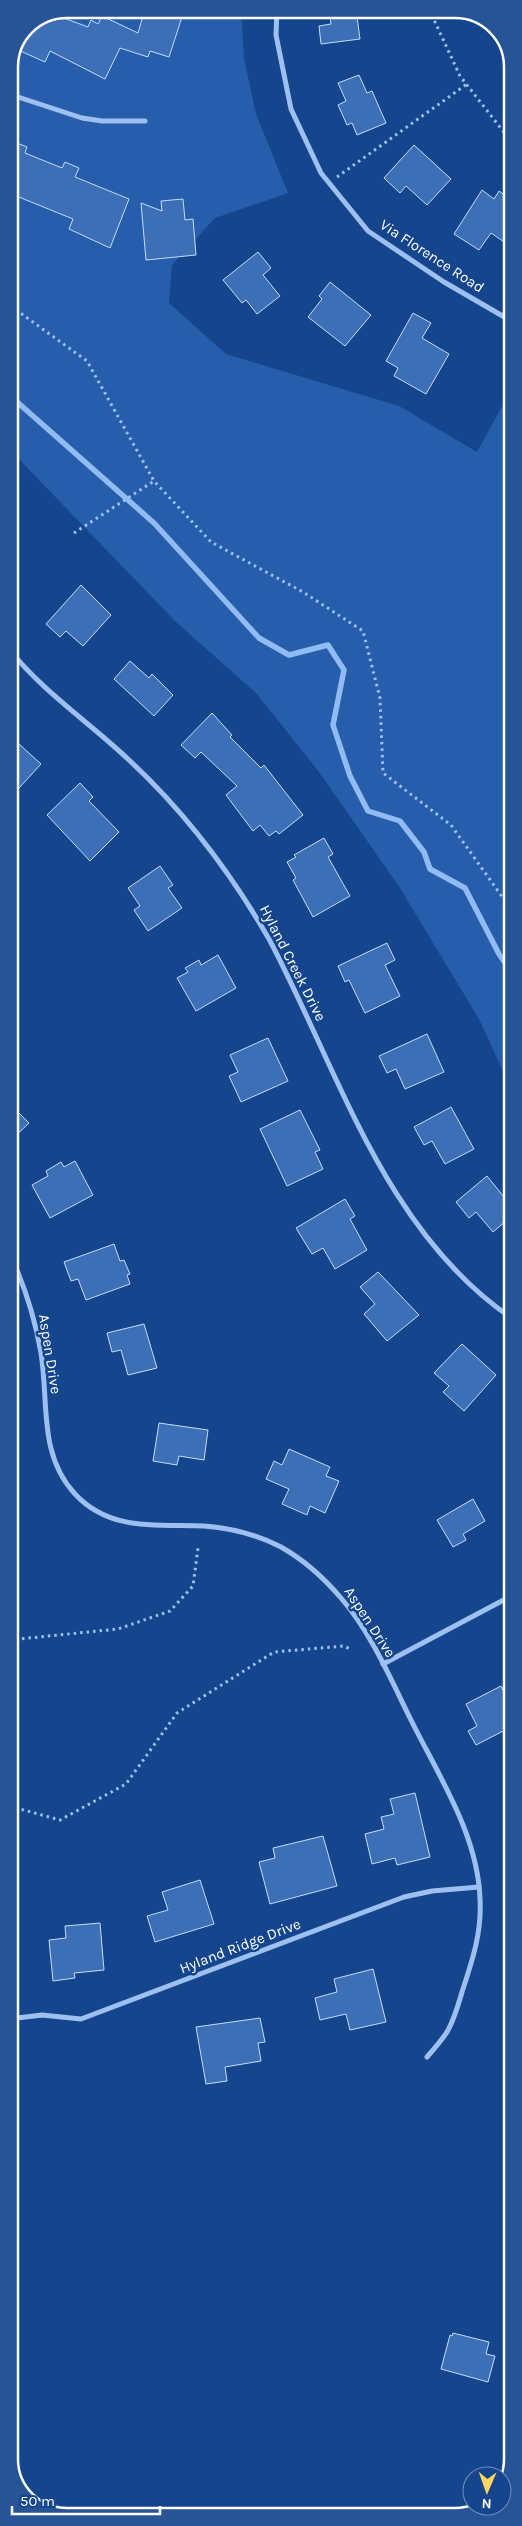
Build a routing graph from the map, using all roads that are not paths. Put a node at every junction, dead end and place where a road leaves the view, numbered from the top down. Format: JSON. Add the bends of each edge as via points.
{"nodes":[{"id":1,"x":277,"y":18,"type":"edge"},
{"id":2,"x":18,"y":97,"type":"edge"},
{"id":3,"x":145,"y":121,"type":"dead end"},
{"id":4,"x":504,"y":317,"type":"edge"},
{"id":5,"x":18,"y":658,"type":"edge"},
{"id":6,"x":18,"y":1274,"type":"edge"},
{"id":7,"x":504,"y":1312,"type":"edge"},
{"id":8,"x":504,"y":1600,"type":"edge"},
{"id":9,"x":383,"y":1664,"type":"junction"},
{"id":10,"x":479,"y":1887,"type":"junction"},
{"id":11,"x":18,"y":2019,"type":"edge"},
{"id":12,"x":427,"y":2057,"type":"dead end"}],
"edges":[{"from":1,"to":4,"type":"street","name":"Via Florence Road","via":[[276,35],[291,109],[321,173],[368,231],[444,282]]},
{"from":2,"to":3,"type":"street","via":[[82,118]]},
{"from":5,"to":7,"type":"street","name":"Hyland Creek Drive","via":[[55,698],[130,760],[208,847],[270,939],[375,1158],[406,1212],[463,1278]]},
{"from":6,"to":9,"type":"street","name":"Aspen Drive","via":[[41,1353],[46,1435],[51,1455],[75,1494],[90,1507],[129,1524],[215,1528],[256,1537],[279,1547],[302,1560],[342,1599]]},
{"from":8,"to":9,"type":"street"},
{"from":9,"to":10,"type":"street","name":"Aspen Drive","via":[[464,1828],[472,1849]]},
{"from":10,"to":11,"type":"street","name":"Hyland Ridge Drive","via":[[404,1897],[81,2019],[42,2015]]},
{"from":10,"to":12,"type":"street","name":"Aspen Drive","via":[[478,1943],[452,2022]]}]}
